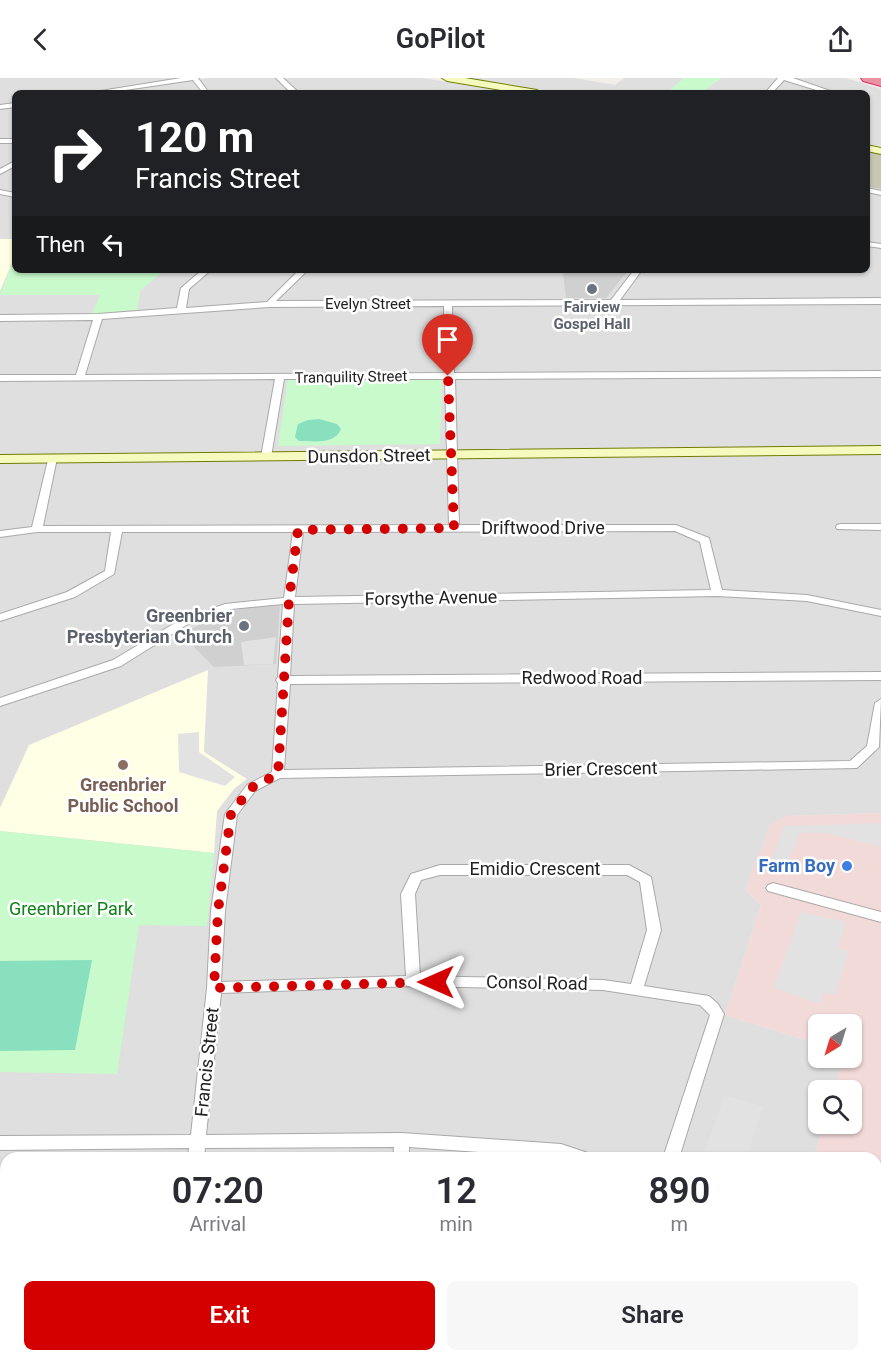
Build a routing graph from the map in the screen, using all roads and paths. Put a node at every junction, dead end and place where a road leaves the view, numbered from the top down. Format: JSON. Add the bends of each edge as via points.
{"nodes":[{"id":1,"x":195,"y":78,"type":"edge"},
{"id":2,"x":279,"y":78,"type":"edge"},
{"id":3,"x":447,"y":78,"type":"edge"},
{"id":4,"x":784,"y":78,"type":"edge"},
{"id":5,"x":115,"y":90,"type":"edge"},
{"id":6,"x":291,"y":90,"type":"edge"},
{"id":7,"x":501,"y":90,"type":"edge"},
{"id":8,"x":771,"y":90,"type":"edge"},
{"id":9,"x":823,"y":90,"type":"edge"},
{"id":10,"x":203,"y":273,"type":"edge"},
{"id":11,"x":301,"y":273,"type":"edge"},
{"id":12,"x":636,"y":273,"type":"edge"},
{"id":13,"x":881,"y":301,"type":"edge"},
{"id":14,"x":614,"y":303,"type":"junction"},
{"id":15,"x":269,"y":304,"type":"junction"},
{"id":16,"x":448,"y":304,"type":"junction"},
{"id":17,"x":181,"y":310,"type":"junction"},
{"id":18,"x":98,"y":317,"type":"junction"},
{"id":19,"x":0,"y":318,"type":"edge"},
{"id":20,"x":881,"y":374,"type":"edge"},
{"id":21,"x":448,"y":376,"type":"junction"},
{"id":22,"x":0,"y":378,"type":"edge"},
{"id":23,"x":80,"y":378,"type":"junction"},
{"id":24,"x":280,"y":378,"type":"junction"},
{"id":25,"x":881,"y":450,"type":"edge"},
{"id":26,"x":452,"y":455,"type":"junction"},
{"id":27,"x":266,"y":457,"type":"junction"},
{"id":28,"x":52,"y":458,"type":"junction"},
{"id":29,"x":0,"y":459,"type":"edge"},
{"id":30,"x":841,"y":527,"type":"dead end"},
{"id":31,"x":881,"y":527,"type":"edge"},
{"id":32,"x":454,"y":528,"type":"junction"},
{"id":33,"x":37,"y":529,"type":"junction"},
{"id":34,"x":117,"y":530,"type":"junction"},
{"id":35,"x":298,"y":530,"type":"junction"},
{"id":36,"x":0,"y":534,"type":"edge"},
{"id":37,"x":717,"y":593,"type":"junction"},
{"id":38,"x":289,"y":600,"type":"junction"},
{"id":39,"x":881,"y":613,"type":"edge"},
{"id":40,"x":0,"y":618,"type":"edge"},
{"id":41,"x":881,"y":675,"type":"edge"},
{"id":42,"x":282,"y":680,"type":"junction"},
{"id":43,"x":0,"y":702,"type":"edge"},
{"id":44,"x":881,"y":703,"type":"edge"},
{"id":45,"x":278,"y":774,"type":"junction"},
{"id":46,"x":773,"y":888,"type":"dead end"},
{"id":47,"x":881,"y":917,"type":"edge"},
{"id":48,"x":413,"y":981,"type":"junction"},
{"id":49,"x":214,"y":988,"type":"junction"},
{"id":50,"x":636,"y":990,"type":"junction"},
{"id":51,"x":402,"y":1140,"type":"junction"},
{"id":52,"x":0,"y":1143,"type":"edge"},
{"id":53,"x":197,"y":1150,"type":"edge"},
{"id":54,"x":401,"y":1152,"type":"edge"},
{"id":55,"x":564,"y":1152,"type":"edge"},
{"id":56,"x":673,"y":1152,"type":"edge"}],
"edges":[{"from":1,"to":5,"type":"street"},
{"from":2,"to":6,"type":"street"},
{"from":3,"to":7,"type":"main road"},
{"from":4,"to":8,"type":"street"},
{"from":4,"to":9,"type":"street"},
{"from":10,"to":17,"type":"street","via":[[185,288]]},
{"from":11,"to":15,"type":"street"},
{"from":12,"to":14,"type":"street"},
{"from":13,"to":14,"type":"street","name":"Evelyn Street"},
{"from":14,"to":16,"type":"street","name":"Evelyn Street"},
{"from":15,"to":16,"type":"street","name":"Evelyn Street"},
{"from":15,"to":17,"type":"street","name":"Evelyn Street"},
{"from":16,"to":21,"type":"street"},
{"from":17,"to":18,"type":"street","name":"Evelyn Street"},
{"from":18,"to":19,"type":"street","name":"Evelyn Street"},
{"from":18,"to":23,"type":"street"},
{"from":20,"to":21,"type":"street","name":"Tranquility Street"},
{"from":21,"to":24,"type":"street","name":"Tranquility Street"},
{"from":21,"to":26,"type":"street"},
{"from":22,"to":23,"type":"street","name":"Tranquility Street"},
{"from":23,"to":24,"type":"street","name":"Tranquility Street"},
{"from":24,"to":27,"type":"street"},
{"from":25,"to":26,"type":"main road","name":"Dunsdon Street"},
{"from":26,"to":27,"type":"main road","name":"Dunsdon Street"},
{"from":26,"to":32,"type":"street"},
{"from":27,"to":28,"type":"main road","name":"Dunsdon Street"},
{"from":28,"to":29,"type":"main road","name":"Dunsdon Street"},
{"from":28,"to":33,"type":"street"},
{"from":30,"to":31,"type":"street"},
{"from":32,"to":35,"type":"street","name":"Driftwood Drive"},
{"from":32,"to":37,"type":"street","name":"Driftwood Drive","via":[[676,528],[705,540]]},
{"from":33,"to":34,"type":"street","name":"Driftwood Drive"},
{"from":33,"to":36,"type":"street","name":"Driftwood Drive"},
{"from":34,"to":35,"type":"street","name":"Driftwood Drive"},
{"from":34,"to":40,"type":"street","via":[[110,572],[69,596]]},
{"from":35,"to":38,"type":"street"},
{"from":37,"to":38,"type":"street","name":"Forsythe Avenue"},
{"from":37,"to":39,"type":"street","name":"Forsythe Avenue","via":[[807,598]]},
{"from":38,"to":42,"type":"street"},
{"from":38,"to":43,"type":"street","name":"Forsythe Avenue","via":[[229,606],[183,622],[117,663]]},
{"from":41,"to":42,"type":"street","name":"Redwood Road"},
{"from":42,"to":45,"type":"street"},
{"from":44,"to":45,"type":"street","name":"Brier Crescent","via":[[873,747],[853,765]]},
{"from":45,"to":49,"type":"street","name":"Francis Street","via":[[251,788],[231,814],[218,911]]},
{"from":46,"to":47,"type":"street"},
{"from":48,"to":49,"type":"street","name":"Consol Road"},
{"from":48,"to":50,"type":"street","name":"Consol Road","via":[[603,985]]},
{"from":48,"to":50,"type":"street","name":"Emidio Crescent","via":[[408,894],[416,877],[440,870],[601,868],[629,870],[646,880],[654,930]]},
{"from":49,"to":53,"type":"street","name":"Francis Street"},
{"from":50,"to":56,"type":"street","name":"Consol Road","via":[[704,1000],[717,1014]]},
{"from":51,"to":53,"type":"street"},
{"from":51,"to":54,"type":"street"},
{"from":51,"to":55,"type":"street"},
{"from":52,"to":53,"type":"street"}]}
